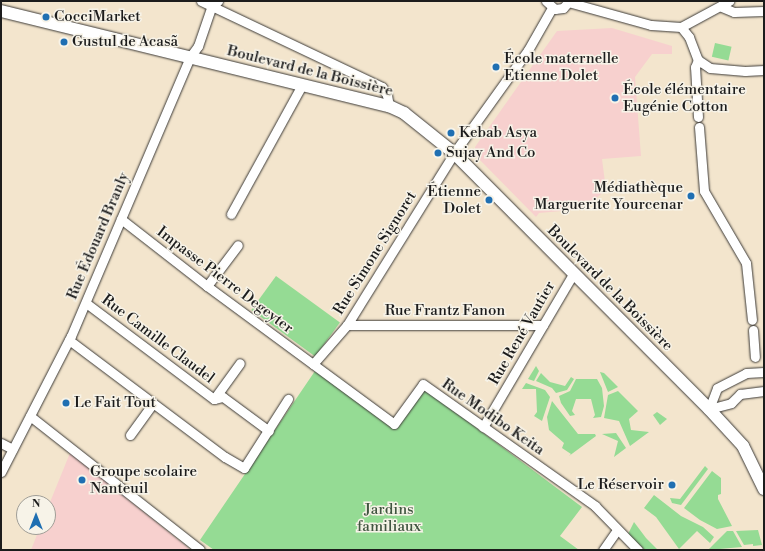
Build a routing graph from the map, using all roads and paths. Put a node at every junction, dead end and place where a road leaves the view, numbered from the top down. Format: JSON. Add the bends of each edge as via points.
{"nodes":[{"id":1,"x":201,"y":1,"type":"edge"},
{"id":2,"x":218,"y":1,"type":"edge"},
{"id":3,"x":569,"y":2,"type":"edge"},
{"id":4,"x":549,"y":4,"type":"edge"},
{"id":5,"x":725,"y":4,"type":"edge"},
{"id":6,"x":211,"y":8,"type":"junction"},
{"id":7,"x":1,"y":11,"type":"edge"},
{"id":8,"x":764,"y":11,"type":"edge"},
{"id":9,"x":681,"y":27,"type":"junction"},
{"id":10,"x":190,"y":57,"type":"junction"},
{"id":11,"x":698,"y":60,"type":"junction"},
{"id":12,"x":764,"y":70,"type":"edge"},
{"id":13,"x":302,"y":84,"type":"junction"},
{"id":14,"x":389,"y":106,"type":"junction"},
{"id":15,"x":698,"y":116,"type":"dead end"},
{"id":16,"x":699,"y":127,"type":"dead end"},
{"id":17,"x":454,"y":153,"type":"junction"},
{"id":18,"x":231,"y":214,"type":"dead end"},
{"id":19,"x":121,"y":219,"type":"junction"},
{"id":20,"x":238,"y":245,"type":"dead end"},
{"id":21,"x":572,"y":274,"type":"junction"},
{"id":22,"x":206,"y":286,"type":"junction"},
{"id":23,"x":86,"y":302,"type":"junction"},
{"id":24,"x":752,"y":320,"type":"dead end"},
{"id":25,"x":347,"y":325,"type":"junction"},
{"id":26,"x":543,"y":325,"type":"junction"},
{"id":27,"x":753,"y":330,"type":"dead end"},
{"id":28,"x":69,"y":340,"type":"junction"},
{"id":29,"x":755,"y":357,"type":"dead end"},
{"id":30,"x":240,"y":363,"type":"dead end"},
{"id":31,"x":313,"y":364,"type":"junction"},
{"id":32,"x":764,"y":372,"type":"edge"},
{"id":33,"x":764,"y":391,"type":"edge"},
{"id":34,"x":214,"y":399,"type":"junction"},
{"id":35,"x":288,"y":399,"type":"dead end"},
{"id":36,"x":153,"y":403,"type":"junction"},
{"id":37,"x":709,"y":408,"type":"junction"},
{"id":38,"x":30,"y":416,"type":"junction"},
{"id":39,"x":483,"y":427,"type":"junction"},
{"id":40,"x":269,"y":431,"type":"junction"},
{"id":41,"x":130,"y":435,"type":"dead end"},
{"id":42,"x":1,"y":443,"type":"edge"},
{"id":43,"x":13,"y":449,"type":"junction"},
{"id":44,"x":1,"y":472,"type":"edge"},
{"id":45,"x":764,"y":489,"type":"edge"},
{"id":46,"x":617,"y":530,"type":"junction"},
{"id":47,"x":200,"y":550,"type":"edge"},
{"id":48,"x":602,"y":550,"type":"edge"},
{"id":49,"x":638,"y":550,"type":"edge"}],
"edges":[{"from":1,"to":6,"type":"street"},
{"from":2,"to":6,"type":"street"},
{"from":3,"to":4,"type":"street","via":[[563,8]]},
{"from":3,"to":9,"type":"street","via":[[651,25]]},
{"from":4,"to":17,"type":"street","name":"Rue Simone Signoret","via":[[528,50]]},
{"from":5,"to":8,"type":"street","via":[[734,12]]},
{"from":5,"to":9,"type":"street"},
{"from":6,"to":10,"type":"street","name":"Rue Édouard Branly","via":[[198,46]]},
{"from":6,"to":14,"type":"street","via":[[382,87]]},
{"from":7,"to":10,"type":"main road","name":"Boulevard de la Boissière"},
{"from":9,"to":11,"type":"street","via":[[689,37]]},
{"from":10,"to":13,"type":"main road","name":"Boulevard de la Boissière"},
{"from":10,"to":19,"type":"street","name":"Rue Édouard Branly"},
{"from":11,"to":12,"type":"street","via":[[710,68]]},
{"from":11,"to":15,"type":"street","via":[[695,67]]},
{"from":13,"to":14,"type":"main road","name":"Boulevard de la Boissière"},
{"from":13,"to":18,"type":"street"},
{"from":14,"to":17,"type":"main road","name":"Boulevard de la Boissière","via":[[415,121]]},
{"from":16,"to":24,"type":"street","via":[[704,191],[746,263]]},
{"from":17,"to":21,"type":"main road","name":"Boulevard de la Boissière"},
{"from":17,"to":25,"type":"street","name":"Rue Simone Signoret"},
{"from":19,"to":22,"type":"street","name":"Impasse Pierre Degeyter"},
{"from":19,"to":23,"type":"street","name":"Rue Édouard Branly"},
{"from":20,"to":22,"type":"street"},
{"from":21,"to":26,"type":"street","name":"Rue René Vautier"},
{"from":21,"to":37,"type":"main road","name":"Boulevard de la Boissière"},
{"from":22,"to":31,"type":"street","name":"Impasse Pierre Degeyter"},
{"from":23,"to":28,"type":"street","name":"Rue Édouard Branly"},
{"from":23,"to":34,"type":"street","name":"Rue Camille Claudel"},
{"from":25,"to":26,"type":"street","name":"Rue Frantz Fanon"},
{"from":25,"to":31,"type":"street","name":"Rue Simone Signoret"},
{"from":26,"to":39,"type":"street","name":"Rue René Vautier"},
{"from":27,"to":29,"type":"street"},
{"from":28,"to":36,"type":"street"},
{"from":28,"to":38,"type":"street","name":"Rue Édouard Branly"},
{"from":30,"to":34,"type":"street","name":"Rue Camille Claudel"},
{"from":31,"to":39,"type":"street","name":"Rue Modibo Keita","via":[[394,424],[423,384]]},
{"from":32,"to":37,"type":"street","via":[[746,373],[717,388]]},
{"from":33,"to":37,"type":"street","via":[[740,394],[731,403]]},
{"from":34,"to":40,"type":"street","name":"Rue Camille Claudel","via":[[224,397]]},
{"from":35,"to":40,"type":"street"},
{"from":36,"to":40,"type":"street","via":[[225,457],[244,468]]},
{"from":36,"to":41,"type":"street"},
{"from":37,"to":45,"type":"main road","name":"Boulevard de la Boissière","via":[[743,446]]},
{"from":38,"to":43,"type":"street","name":"Rue Édouard Branly"},
{"from":38,"to":47,"type":"street"},
{"from":39,"to":46,"type":"street","name":"Rue Modibo Keita","via":[[595,506]]},
{"from":42,"to":43,"type":"street"},
{"from":43,"to":44,"type":"street","name":"Rue Édouard Branly"},
{"from":46,"to":48,"type":"street"},
{"from":46,"to":49,"type":"street","name":"Rue Modibo Keita"}]}
